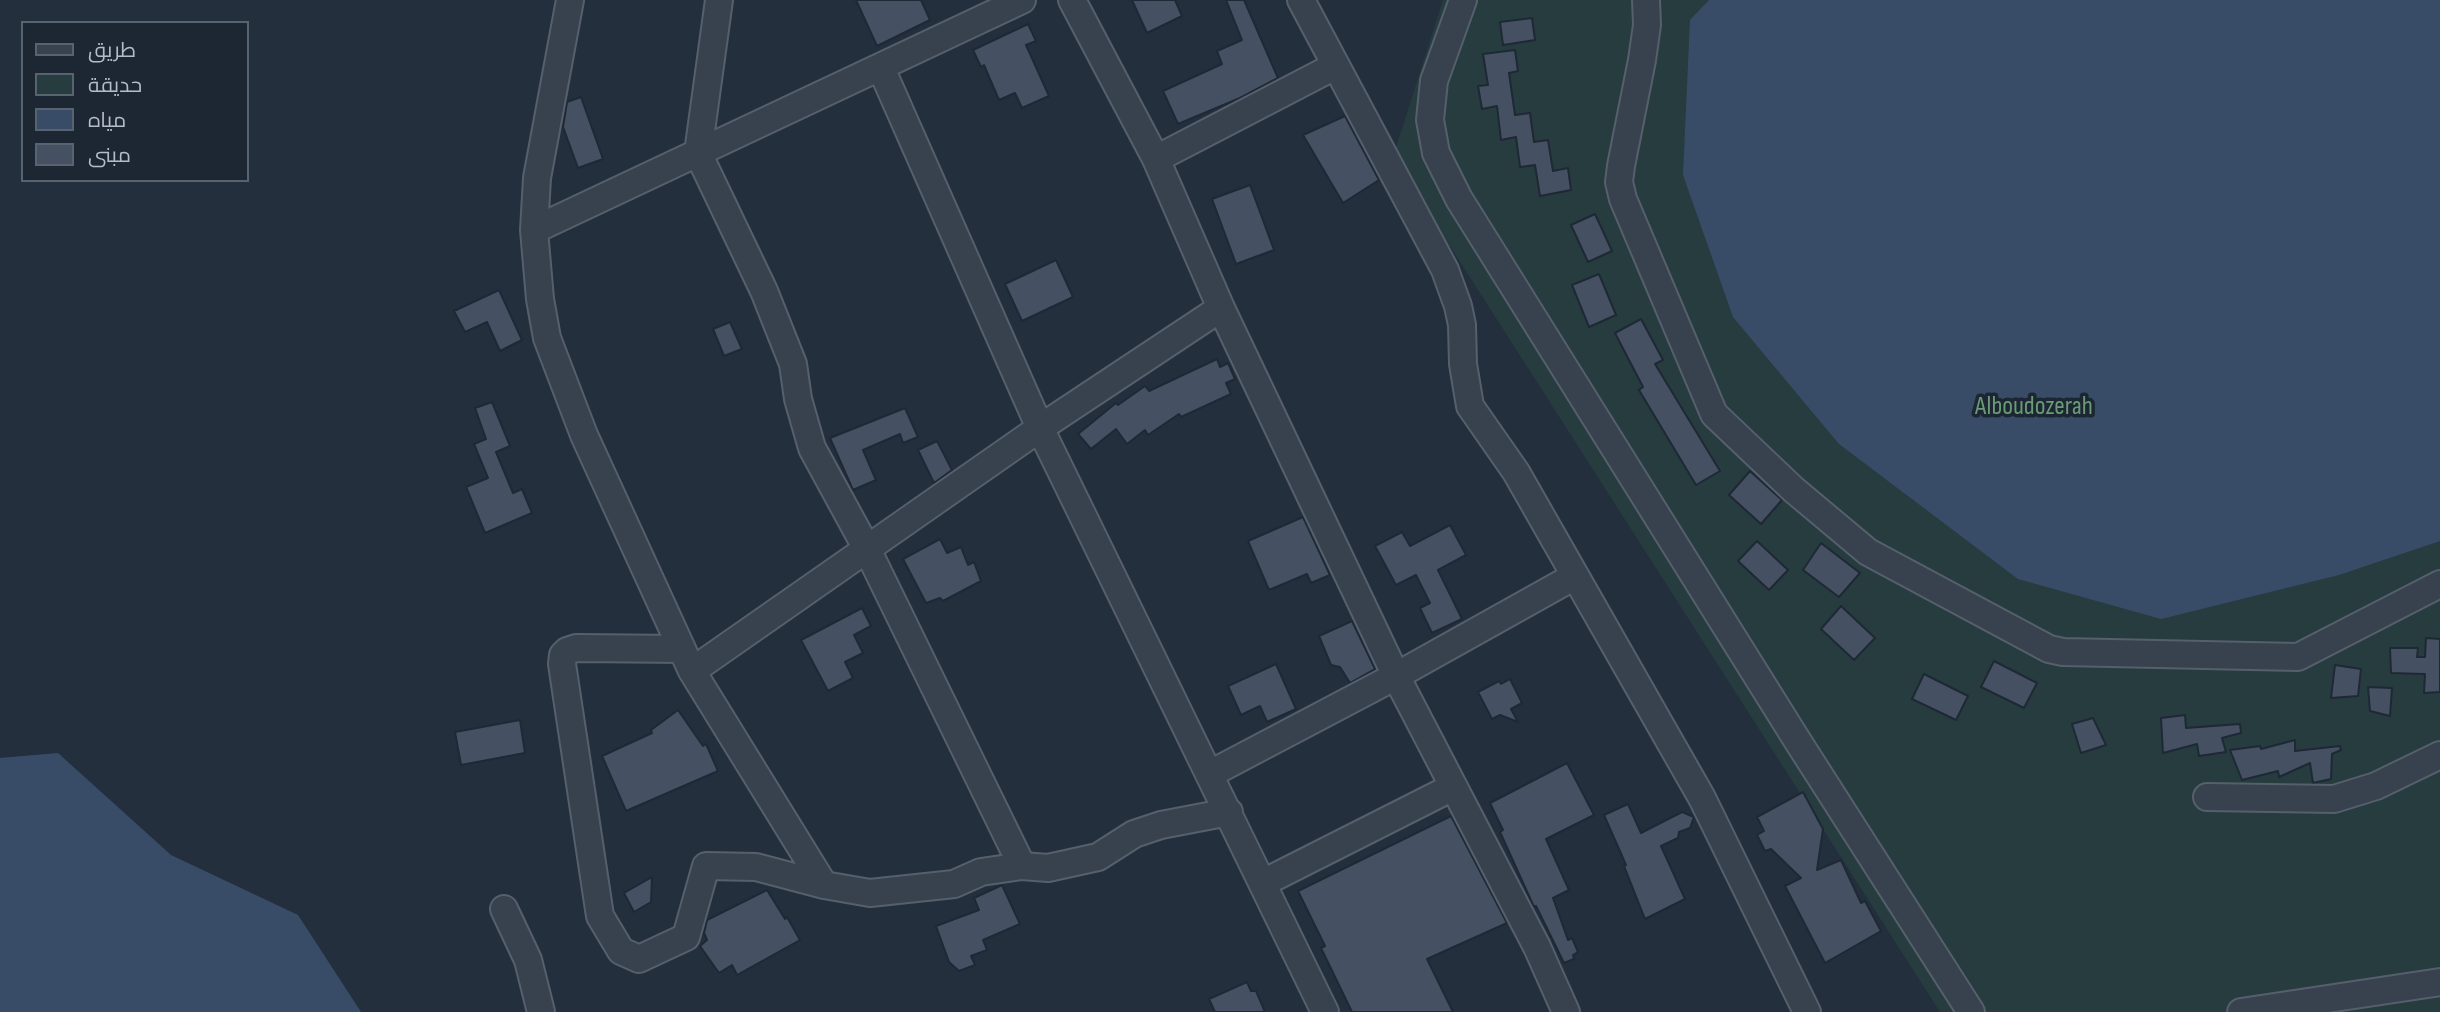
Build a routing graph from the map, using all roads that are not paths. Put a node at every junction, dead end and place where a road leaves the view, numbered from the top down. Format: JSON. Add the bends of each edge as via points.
{"nodes":[{"id":1,"x":570,"y":0,"type":"edge"},
{"id":2,"x":719,"y":0,"type":"edge"},
{"id":3,"x":1022,"y":0,"type":"edge"},
{"id":4,"x":1072,"y":0,"type":"edge"},
{"id":5,"x":1301,"y":0,"type":"edge"},
{"id":6,"x":1463,"y":0,"type":"edge"},
{"id":7,"x":1646,"y":0,"type":"edge"},
{"id":8,"x":973,"y":11,"type":"edge"},
{"id":9,"x":1335,"y":66,"type":"junction"},
{"id":10,"x":881,"y":68,"type":"junction"},
{"id":11,"x":698,"y":153,"type":"junction"},
{"id":12,"x":1156,"y":159,"type":"junction"},
{"id":13,"x":534,"y":230,"type":"junction"},
{"id":14,"x":1221,"y":308,"type":"junction"},
{"id":15,"x":1040,"y":428,"type":"junction"},
{"id":16,"x":866,"y":549,"type":"junction"},
{"id":17,"x":1575,"y":576,"type":"junction"},
{"id":18,"x":2440,"y":584,"type":"edge"},
{"id":19,"x":687,"y":660,"type":"junction"},
{"id":20,"x":1396,"y":676,"type":"junction"},
{"id":21,"x":2440,"y":755,"type":"edge"},
{"id":22,"x":1210,"y":774,"type":"junction"},
{"id":23,"x":1453,"y":787,"type":"junction"},
{"id":24,"x":2207,"y":797,"type":"dead end"},
{"id":25,"x":1229,"y":812,"type":"junction"},
{"id":26,"x":1022,"y":866,"type":"junction"},
{"id":27,"x":1263,"y":883,"type":"junction"},
{"id":28,"x":824,"y":885,"type":"junction"},
{"id":29,"x":504,"y":909,"type":"dead end"},
{"id":30,"x":2440,"y":982,"type":"edge"},
{"id":31,"x":541,"y":1012,"type":"edge"},
{"id":32,"x":1325,"y":1012,"type":"edge"},
{"id":33,"x":1566,"y":1012,"type":"edge"},
{"id":34,"x":1807,"y":1012,"type":"edge"},
{"id":35,"x":1971,"y":1012,"type":"edge"},
{"id":36,"x":2241,"y":1012,"type":"edge"}],
"edges":[{"from":1,"to":13,"type":"street","via":[[537,178]]},
{"from":2,"to":11,"type":"street"},
{"from":3,"to":8,"type":"street"},
{"from":4,"to":12,"type":"street"},
{"from":5,"to":9,"type":"street"},
{"from":6,"to":35,"type":"street","via":[[1434,81],[1430,120],[1436,153],[1458,199]]},
{"from":7,"to":18,"type":"street","via":[[1642,60],[1619,182],[1623,199],[1714,414],[1868,552],[2049,649],[2063,652],[2298,657]]},
{"from":8,"to":10,"type":"street"},
{"from":9,"to":12,"type":"street"},
{"from":9,"to":17,"type":"street","via":[[1445,270],[1462,325],[1470,406],[1516,472]]},
{"from":10,"to":11,"type":"street"},
{"from":10,"to":15,"type":"street"},
{"from":11,"to":13,"type":"street"},
{"from":11,"to":16,"type":"street","via":[[764,291],[793,364],[812,448]]},
{"from":12,"to":14,"type":"street"},
{"from":13,"to":19,"type":"street","via":[[547,338],[584,435]]},
{"from":14,"to":15,"type":"street"},
{"from":14,"to":20,"type":"street"},
{"from":15,"to":16,"type":"street"},
{"from":15,"to":22,"type":"street"},
{"from":16,"to":19,"type":"street"},
{"from":16,"to":26,"type":"street"},
{"from":17,"to":20,"type":"street"},
{"from":17,"to":34,"type":"street","via":[[1702,798]]},
{"from":19,"to":28,"type":"street"},
{"from":19,"to":28,"type":"street","via":[[576,648],[564,655],[600,916],[612,939],[621,951],[639,958],[686,937],[706,866],[756,867]]},
{"from":20,"to":22,"type":"street"},
{"from":20,"to":23,"type":"street"},
{"from":21,"to":24,"type":"street","via":[[2376,786],[2334,799]]},
{"from":22,"to":25,"type":"street"},
{"from":23,"to":27,"type":"street"},
{"from":23,"to":33,"type":"street"},
{"from":25,"to":26,"type":"street","via":[[1134,834],[1098,856],[1048,868]]},
{"from":25,"to":27,"type":"street"},
{"from":26,"to":28,"type":"street","via":[[981,872],[954,884],[870,893]]},
{"from":27,"to":32,"type":"street"},
{"from":29,"to":31,"type":"street","via":[[528,960]]},
{"from":30,"to":36,"type":"street"}]}
